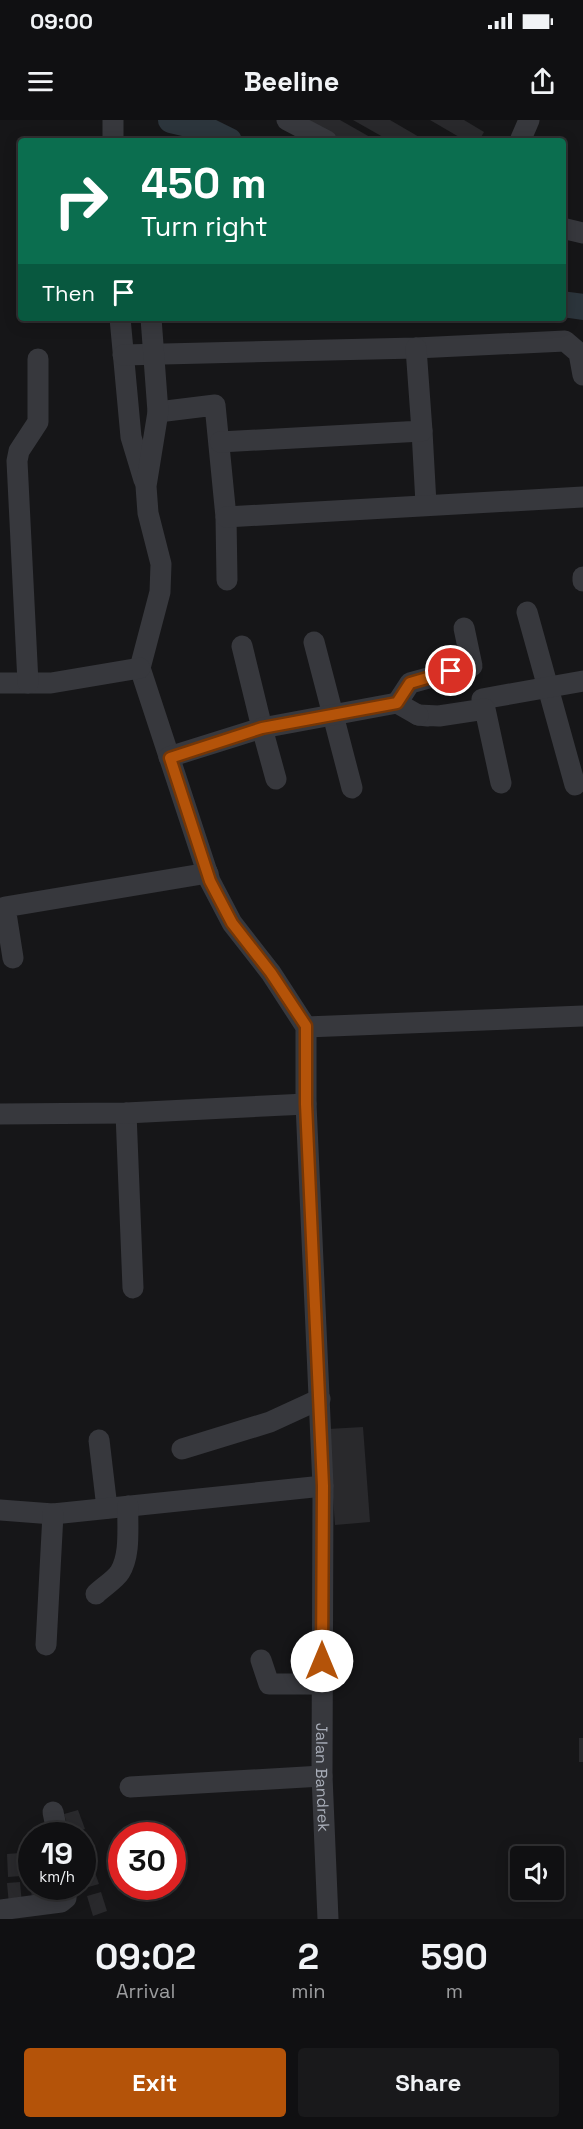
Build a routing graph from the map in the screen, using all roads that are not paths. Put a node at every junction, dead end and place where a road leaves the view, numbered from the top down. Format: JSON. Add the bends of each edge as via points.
{"nodes":[{"id":1,"x":113,"y":120,"type":"edge"},
{"id":2,"x":287,"y":120,"type":"edge"},
{"id":3,"x":529,"y":120,"type":"edge"},
{"id":4,"x":113,"y":138,"type":"edge"},
{"id":5,"x":321,"y":138,"type":"edge"},
{"id":6,"x":521,"y":138,"type":"edge"},
{"id":7,"x":566,"y":229,"type":"edge"},
{"id":8,"x":583,"y":233,"type":"edge"},
{"id":9,"x":120,"y":321,"type":"edge"},
{"id":10,"x":151,"y":321,"type":"edge"},
{"id":11,"x":416,"y":348,"type":"junction"},
{"id":12,"x":123,"y":355,"type":"junction"},
{"id":13,"x":154,"y":355,"type":"junction"},
{"id":14,"x":38,"y":359,"type":"dead end"},
{"id":15,"x":583,"y":375,"type":"edge"},
{"id":16,"x":158,"y":412,"type":"junction"},
{"id":17,"x":422,"y":430,"type":"junction"},
{"id":18,"x":220,"y":442,"type":"junction"},
{"id":19,"x":146,"y":486,"type":"junction"},
{"id":20,"x":9,"y":495,"type":"edge"},
{"id":21,"x":583,"y":497,"type":"edge"},
{"id":22,"x":426,"y":504,"type":"junction"},
{"id":23,"x":226,"y":517,"type":"junction"},
{"id":24,"x":227,"y":580,"type":"dead end"},
{"id":25,"x":527,"y":612,"type":"dead end"},
{"id":26,"x":464,"y":628,"type":"dead end"},
{"id":27,"x":314,"y":642,"type":"dead end"},
{"id":28,"x":243,"y":646,"type":"dead end"},
{"id":29,"x":472,"y":666,"type":"junction"},
{"id":30,"x":140,"y":668,"type":"junction"},
{"id":31,"x":583,"y":681,"type":"edge"},
{"id":32,"x":0,"y":683,"type":"edge"},
{"id":33,"x":28,"y":683,"type":"junction"},
{"id":34,"x":546,"y":687,"type":"junction"},
{"id":35,"x":397,"y":703,"type":"junction"},
{"id":36,"x":483,"y":704,"type":"junction"},
{"id":37,"x":334,"y":716,"type":"junction"},
{"id":38,"x":262,"y":728,"type":"junction"},
{"id":39,"x":170,"y":758,"type":"junction"},
{"id":40,"x":276,"y":779,"type":"dead end"},
{"id":41,"x":501,"y":783,"type":"dead end"},
{"id":42,"x":575,"y":785,"type":"dead end"},
{"id":43,"x":352,"y":788,"type":"dead end"},
{"id":44,"x":208,"y":873,"type":"junction"},
{"id":45,"x":13,"y":958,"type":"dead end"},
{"id":46,"x":583,"y":1016,"type":"edge"},
{"id":47,"x":306,"y":1026,"type":"junction"},
{"id":48,"x":306,"y":1104,"type":"junction"},
{"id":49,"x":126,"y":1113,"type":"junction"},
{"id":50,"x":0,"y":1114,"type":"edge"},
{"id":51,"x":133,"y":1288,"type":"dead end"},
{"id":52,"x":320,"y":1399,"type":"junction"},
{"id":53,"x":99,"y":1440,"type":"dead end"},
{"id":54,"x":182,"y":1449,"type":"dead end"},
{"id":55,"x":323,"y":1486,"type":"junction"},
{"id":56,"x":117,"y":1507,"type":"junction"},
{"id":57,"x":0,"y":1510,"type":"edge"},
{"id":58,"x":53,"y":1514,"type":"junction"},
{"id":59,"x":96,"y":1594,"type":"dead end"},
{"id":60,"x":46,"y":1645,"type":"dead end"},
{"id":61,"x":261,"y":1660,"type":"dead end"},
{"id":62,"x":322,"y":1684,"type":"junction"},
{"id":63,"x":322,"y":1776,"type":"junction"},
{"id":64,"x":130,"y":1787,"type":"dead end"},
{"id":65,"x":53,"y":1812,"type":"dead end"},
{"id":66,"x":55,"y":1822,"type":"edge"},
{"id":67,"x":64,"y":1900,"type":"edge"},
{"id":68,"x":0,"y":1910,"type":"edge"},
{"id":69,"x":328,"y":1919,"type":"edge"}],
"edges":[{"from":1,"to":4,"type":"street"},
{"from":2,"to":5,"type":"street"},
{"from":3,"to":6,"type":"street"},
{"from":7,"to":8,"type":"street"},
{"from":9,"to":12,"type":"street"},
{"from":10,"to":13,"type":"street"},
{"from":11,"to":13,"type":"street"},
{"from":11,"to":15,"type":"street","via":[[566,341],[579,354]]},
{"from":11,"to":17,"type":"street"},
{"from":12,"to":13,"type":"street"},
{"from":12,"to":19,"type":"street","via":[[131,437]]},
{"from":13,"to":16,"type":"street"},
{"from":14,"to":20,"type":"street","via":[[38,422],[19,451]]},
{"from":16,"to":18,"type":"street","via":[[215,405]]},
{"from":16,"to":19,"type":"street"},
{"from":17,"to":18,"type":"street"},
{"from":17,"to":22,"type":"street"},
{"from":18,"to":23,"type":"street"},
{"from":19,"to":30,"type":"street","via":[[148,513],[161,564],[160,592]]},
{"from":20,"to":33,"type":"street"},
{"from":21,"to":22,"type":"street"},
{"from":22,"to":23,"type":"street"},
{"from":23,"to":24,"type":"street"},
{"from":25,"to":34,"type":"street"},
{"from":26,"to":29,"type":"street"},
{"from":27,"to":37,"type":"street"},
{"from":28,"to":38,"type":"street"},
{"from":29,"to":35,"type":"street","via":[[410,683]]},
{"from":29,"to":36,"type":"street"},
{"from":30,"to":33,"type":"street","via":[[51,683]]},
{"from":30,"to":39,"type":"street"},
{"from":31,"to":34,"type":"street"},
{"from":32,"to":33,"type":"street"},
{"from":34,"to":36,"type":"street"},
{"from":34,"to":42,"type":"street"},
{"from":35,"to":36,"type":"street","via":[[423,716],[439,716]]},
{"from":35,"to":37,"type":"street"},
{"from":36,"to":41,"type":"street"},
{"from":37,"to":38,"type":"street"},
{"from":37,"to":43,"type":"street"},
{"from":38,"to":39,"type":"street"},
{"from":38,"to":40,"type":"street"},
{"from":39,"to":44,"type":"street"},
{"from":44,"to":45,"type":"street","via":[[5,907]]},
{"from":44,"to":47,"type":"street","via":[[232,923]]},
{"from":46,"to":47,"type":"street"},
{"from":47,"to":48,"type":"street","name":"Jalan Bandrek"},
{"from":48,"to":49,"type":"street"},
{"from":48,"to":52,"type":"street","name":"Jalan Bandrek"},
{"from":49,"to":50,"type":"street"},
{"from":49,"to":51,"type":"street"},
{"from":52,"to":54,"type":"street","via":[[270,1422]]},
{"from":52,"to":55,"type":"street","name":"Jalan Bandrek"},
{"from":53,"to":56,"type":"street"},
{"from":55,"to":56,"type":"street"},
{"from":55,"to":62,"type":"street","name":"Jalan Bandrek"},
{"from":56,"to":58,"type":"street"},
{"from":56,"to":59,"type":"street","via":[[126,1556],[119,1573]]},
{"from":57,"to":58,"type":"street"},
{"from":58,"to":60,"type":"street"},
{"from":61,"to":62,"type":"street","via":[[269,1684]]},
{"from":62,"to":63,"type":"street","name":"Jalan Bandrek"},
{"from":63,"to":64,"type":"street"},
{"from":63,"to":69,"type":"street","name":"Jalan Bandrek"},
{"from":65,"to":66,"type":"street"},
{"from":67,"to":68,"type":"street"}]}
